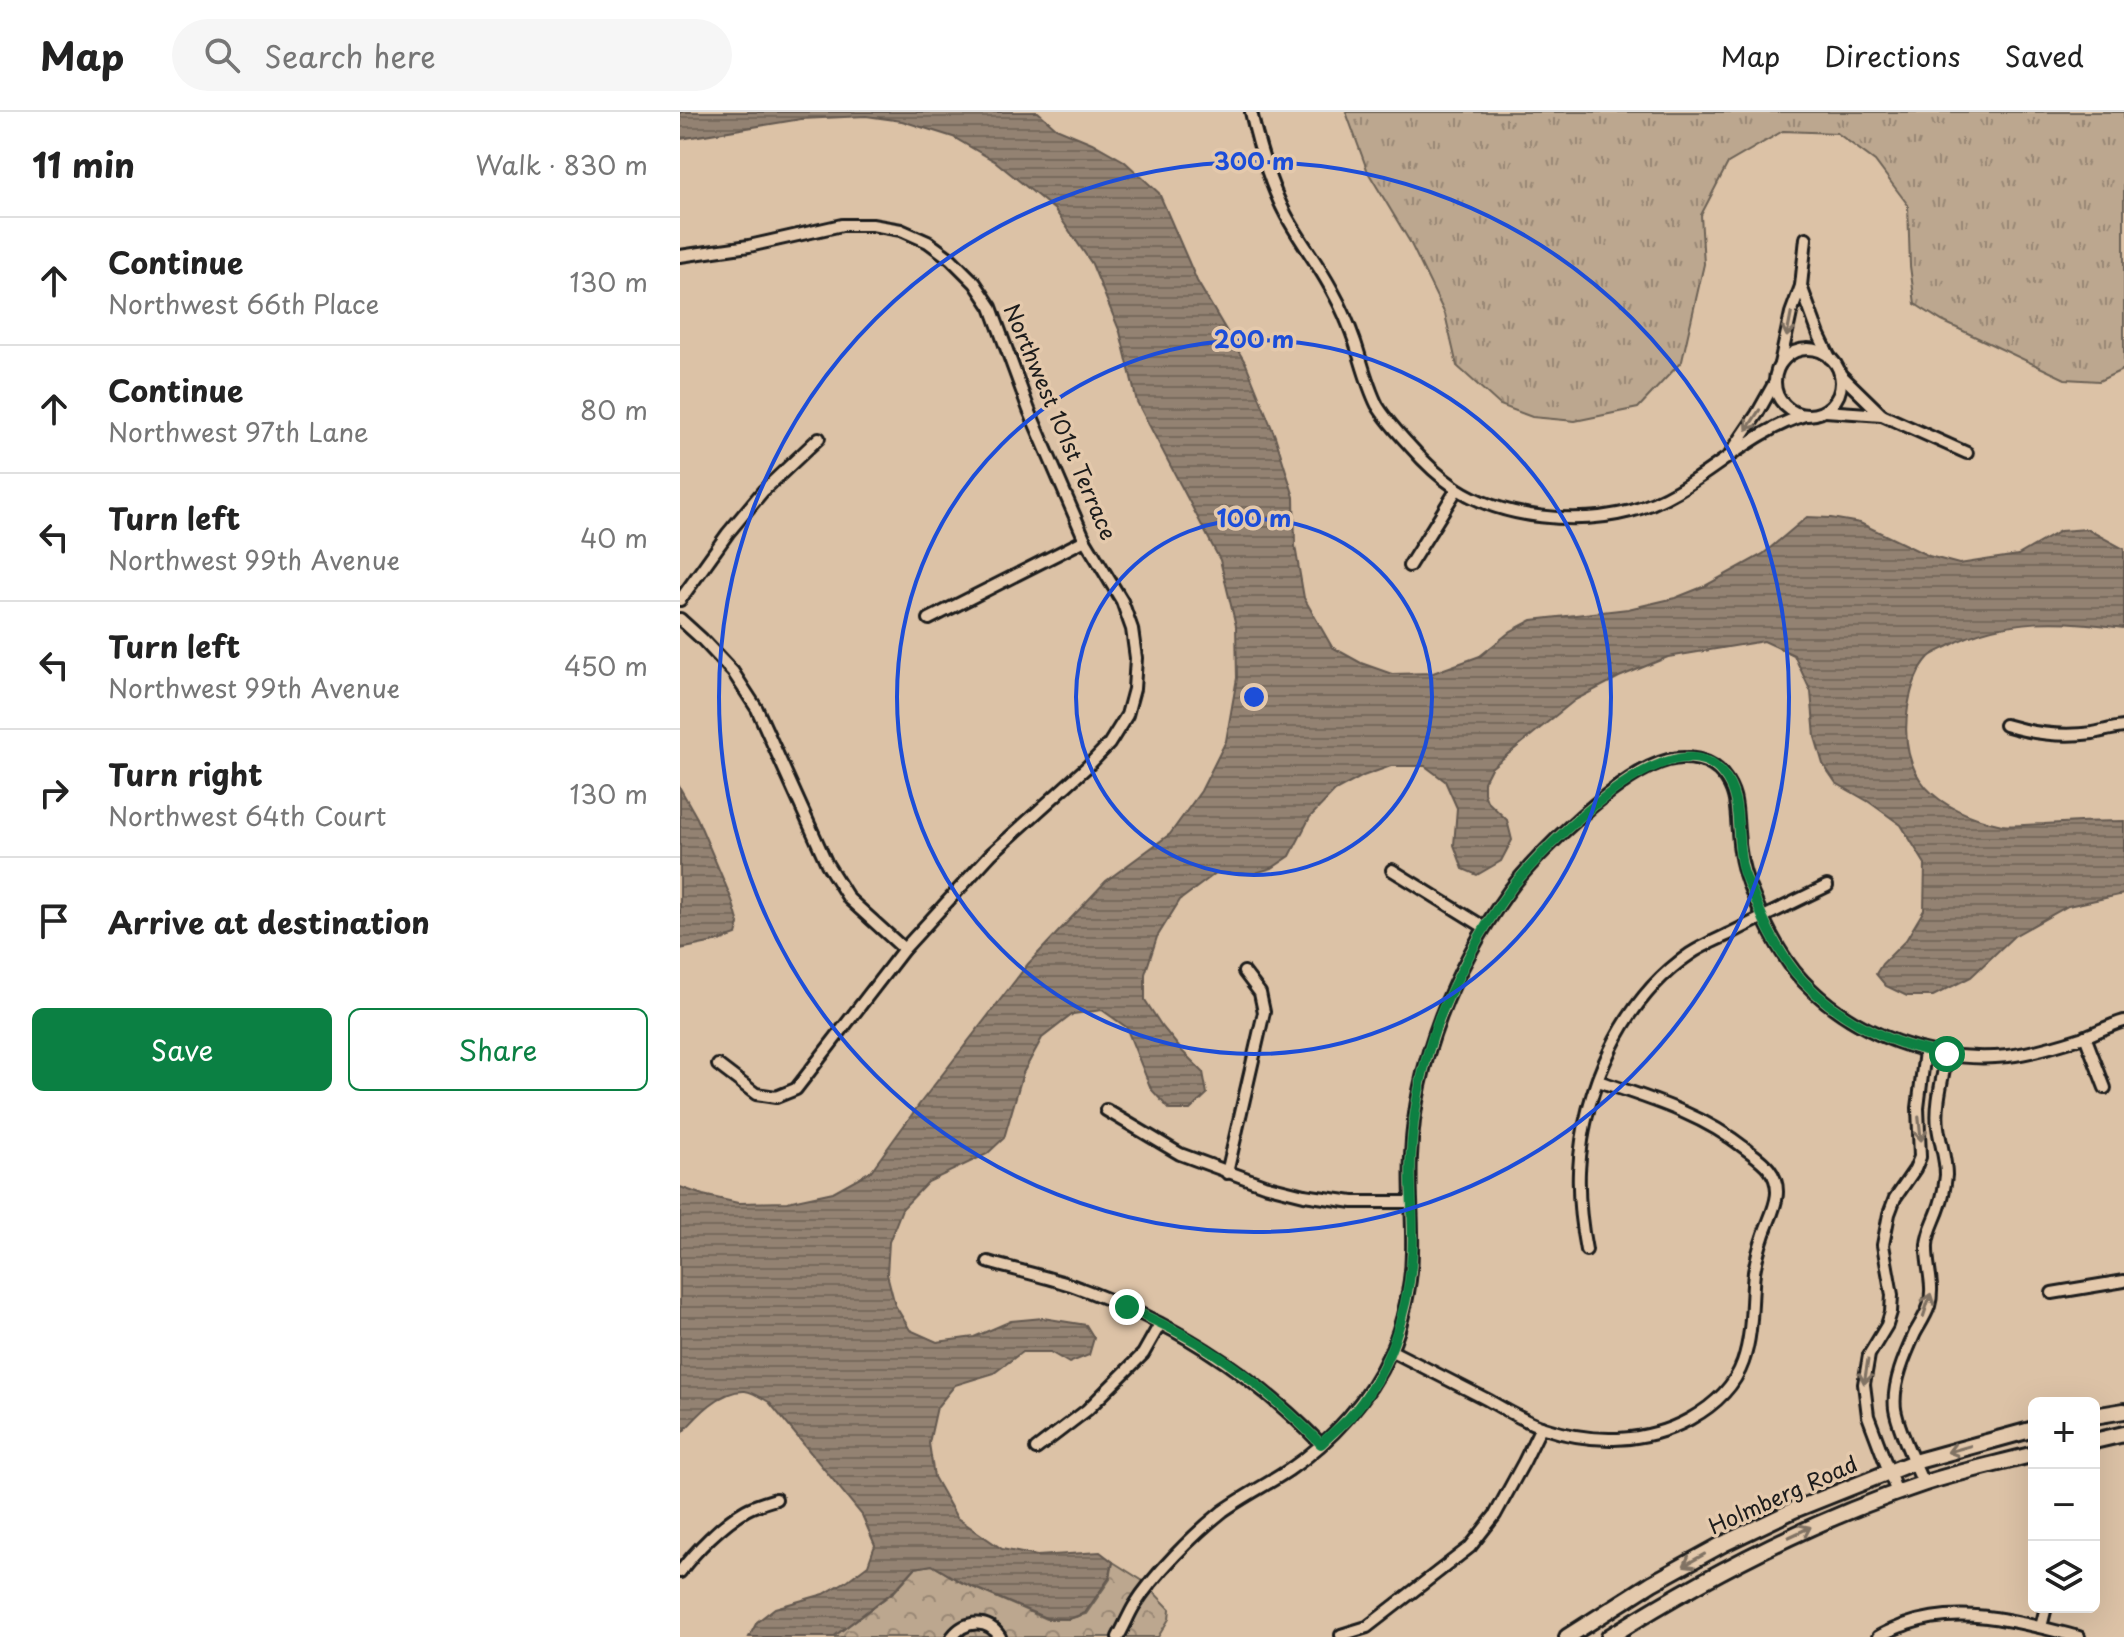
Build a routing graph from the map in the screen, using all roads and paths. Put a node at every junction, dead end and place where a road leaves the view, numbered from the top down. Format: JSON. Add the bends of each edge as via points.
{"nodes":[{"id":1,"x":1251,"y":112,"type":"edge"},
{"id":2,"x":1806,"y":238,"type":"dead end"},
{"id":3,"x":680,"y":256,"type":"edge"},
{"id":4,"x":1801,"y":286,"type":"junction"},
{"id":5,"x":1830,"y":358,"type":"junction"},
{"id":6,"x":1780,"y":366,"type":"junction"},
{"id":7,"x":1840,"y":374,"type":"junction"},
{"id":8,"x":1775,"y":382,"type":"junction"},
{"id":9,"x":1825,"y":411,"type":"junction"},
{"id":10,"x":1805,"y":415,"type":"junction"},
{"id":11,"x":1882,"y":415,"type":"junction"},
{"id":12,"x":819,"y":438,"type":"dead end"},
{"id":13,"x":1967,"y":453,"type":"dead end"},
{"id":14,"x":1728,"y":456,"type":"junction"},
{"id":15,"x":1457,"y":489,"type":"junction"},
{"id":16,"x":1085,"y":540,"type":"junction"},
{"id":17,"x":1409,"y":566,"type":"dead end"},
{"id":18,"x":680,"y":600,"type":"edge"},
{"id":19,"x":680,"y":619,"type":"edge"},
{"id":20,"x":929,"y":619,"type":"dead end"},
{"id":21,"x":2005,"y":725,"type":"dead end"},
{"id":22,"x":2124,"y":727,"type":"edge"},
{"id":23,"x":1392,"y":870,"type":"dead end"},
{"id":24,"x":1827,"y":886,"type":"dead end"},
{"id":25,"x":1762,"y":917,"type":"junction"},
{"id":26,"x":1484,"y":927,"type":"junction"},
{"id":27,"x":904,"y":949,"type":"junction"},
{"id":28,"x":1244,"y":972,"type":"dead end"},
{"id":29,"x":2124,"y":1021,"type":"edge"},
{"id":30,"x":2085,"y":1036,"type":"junction"},
{"id":31,"x":1925,"y":1051,"type":"junction"},
{"id":32,"x":1947,"y":1054,"type":"junction"},
{"id":33,"x":718,"y":1065,"type":"dead end"},
{"id":34,"x":1598,"y":1081,"type":"junction"},
{"id":35,"x":2105,"y":1088,"type":"dead end"},
{"id":36,"x":1106,"y":1110,"type":"dead end"},
{"id":37,"x":1227,"y":1173,"type":"junction"},
{"id":38,"x":1411,"y":1202,"type":"junction"},
{"id":39,"x":1586,"y":1250,"type":"dead end"},
{"id":40,"x":988,"y":1262,"type":"dead end"},
{"id":41,"x":2124,"y":1281,"type":"edge"},
{"id":42,"x":2052,"y":1293,"type":"dead end"},
{"id":43,"x":1160,"y":1324,"type":"junction"},
{"id":44,"x":1392,"y":1351,"type":"junction"},
{"id":45,"x":2124,"y":1411,"type":"edge"},
{"id":46,"x":2100,"y":1415,"type":"edge"},
{"id":47,"x":1541,"y":1427,"type":"junction"},
{"id":48,"x":2028,"y":1431,"type":"edge"},
{"id":49,"x":2124,"y":1434,"type":"edge"},
{"id":50,"x":2100,"y":1440,"type":"edge"},
{"id":51,"x":1321,"y":1444,"type":"junction"},
{"id":52,"x":1036,"y":1449,"type":"dead end"},
{"id":53,"x":2028,"y":1456,"type":"edge"},
{"id":54,"x":1914,"y":1462,"type":"junction"},
{"id":55,"x":1889,"y":1471,"type":"junction"},
{"id":56,"x":1923,"y":1483,"type":"junction"},
{"id":57,"x":1897,"y":1493,"type":"junction"},
{"id":58,"x":776,"y":1499,"type":"dead end"},
{"id":59,"x":680,"y":1572,"type":"edge"},
{"id":60,"x":2044,"y":1613,"type":"edge"},
{"id":61,"x":2041,"y":1627,"type":"junction"},
{"id":62,"x":1341,"y":1635,"type":"dead end"},
{"id":63,"x":1571,"y":1636,"type":"edge"},
{"id":64,"x":952,"y":1637,"type":"edge"},
{"id":65,"x":1000,"y":1637,"type":"edge"},
{"id":66,"x":1118,"y":1637,"type":"edge"},
{"id":67,"x":1609,"y":1637,"type":"edge"},
{"id":68,"x":1878,"y":1637,"type":"edge"},
{"id":69,"x":2079,"y":1637,"type":"edge"}],
"edges":[{"from":1,"to":15,"type":"street","via":[[1284,211],[1332,289],[1378,405],[1417,453]]},
{"from":2,"to":4,"type":"street"},
{"from":3,"to":16,"type":"street","name":"Northwest 101st Terrace","via":[[842,225],[901,230],[928,242],[975,283],[991,307]]},
{"from":4,"to":5,"type":"street"},
{"from":4,"to":6,"type":"street","one_way":true},
{"from":5,"to":6,"type":"street","via":[[1803,350]]},
{"from":5,"to":7,"type":"street"},
{"from":6,"to":8,"type":"street"},
{"from":7,"to":9,"type":"street","via":[[1839,394]]},
{"from":7,"to":11,"type":"street"},
{"from":8,"to":10,"type":"street","via":[[1787,407]]},
{"from":8,"to":14,"type":"street","one_way":true},
{"from":9,"to":10,"type":"street"},
{"from":9,"to":11,"type":"street"},
{"from":10,"to":14,"type":"street","via":[[1769,429]]},
{"from":11,"to":13,"type":"street"},
{"from":12,"to":18,"type":"street","via":[[763,491]]},
{"from":14,"to":15,"type":"street","via":[[1665,498],[1595,518],[1523,513]]},
{"from":15,"to":17,"type":"street"},
{"from":16,"to":20,"type":"street"},
{"from":16,"to":27,"type":"street","name":"Northwest 101st Terrace","via":[[1122,601],[1132,629],[1136,658],[1127,715],[1098,756],[991,854]]},
{"from":19,"to":27,"type":"street","via":[[733,672],[757,709],[827,864],[849,899]]},
{"from":21,"to":22,"type":"street","via":[[2058,735]]},
{"from":23,"to":26,"type":"street"},
{"from":24,"to":25,"type":"street"},
{"from":25,"to":26,"type":"street","via":[[1743,870],[1737,800],[1730,784],[1709,762],[1691,758],[1668,760],[1639,773],[1591,806],[1514,885]]},
{"from":25,"to":31,"type":"street","via":[[1801,979],[1828,1005],[1860,1025]]},
{"from":25,"to":34,"type":"street","via":[[1692,953],[1666,973],[1634,1007]]},
{"from":26,"to":38,"type":"street","via":[[1433,1035],[1418,1096]]},
{"from":27,"to":33,"type":"street","name":"Northwest 101st Terrace","via":[[796,1089],[776,1097],[756,1094]]},
{"from":28,"to":37,"type":"street","via":[[1260,993],[1264,1012]]},
{"from":29,"to":30,"type":"street"},
{"from":30,"to":32,"type":"street","via":[[2008,1056]]},
{"from":30,"to":35,"type":"street"},
{"from":31,"to":32,"type":"street"},
{"from":31,"to":55,"type":"street","one_way":true,"via":[[1918,1108],[1920,1157],[1889,1214],[1883,1245],[1891,1312],[1869,1355],[1864,1384],[1868,1416]]},
{"from":54,"to":32,"type":"street","one_way":true,"via":[[1895,1411],[1895,1393],[1929,1307],[1927,1250],[1946,1175],[1938,1109]]},
{"from":34,"to":39,"type":"street","via":[[1579,1170]]},
{"from":34,"to":47,"type":"street","via":[[1710,1124],[1770,1169],[1778,1185],[1777,1202],[1755,1269],[1751,1333],[1729,1389],[1705,1411],[1646,1436],[1612,1440]]},
{"from":36,"to":37,"type":"street","via":[[1180,1154]]},
{"from":37,"to":38,"type":"street","via":[[1304,1195]]},
{"from":38,"to":44,"type":"street","via":[[1413,1255]]},
{"from":40,"to":43,"type":"street","via":[[1068,1284]]},
{"from":41,"to":42,"type":"street"},
{"from":43,"to":51,"type":"street","via":[[1195,1341],[1247,1378]]},
{"from":43,"to":52,"type":"street","via":[[1143,1354],[1087,1410]]},
{"from":44,"to":47,"type":"street"},
{"from":44,"to":51,"type":"street","via":[[1350,1416]]},
{"from":45,"to":46,"type":"street"},
{"from":47,"to":62,"type":"street","via":[[1495,1515],[1470,1547],[1367,1627]]},
{"from":48,"to":54,"type":"street","name":"Holmberg Road","one_way":true},
{"from":49,"to":50,"type":"street"},
{"from":51,"to":66,"type":"street","via":[[1191,1540],[1134,1605]]},
{"from":53,"to":56,"type":"street","name":"Holmberg Road"},
{"from":54,"to":55,"type":"street","name":"Holmberg Road"},
{"from":54,"to":56,"type":"street"},
{"from":55,"to":57,"type":"street"},
{"from":55,"to":63,"type":"street","name":"Holmberg Road","one_way":true,"via":[[1723,1544]]},
{"from":56,"to":57,"type":"street","name":"Holmberg Road"},
{"from":67,"to":57,"type":"street","name":"Holmberg Road","one_way":true,"via":[[1803,1530]]},
{"from":58,"to":59,"type":"street","via":[[730,1521]]},
{"from":60,"to":61,"type":"street"},
{"from":61,"to":68,"type":"street","via":[[1997,1618],[1928,1617]]},
{"from":61,"to":69,"type":"street"},
{"from":64,"to":65,"type":"street","via":[[965,1625],[981,1623]]}]}
